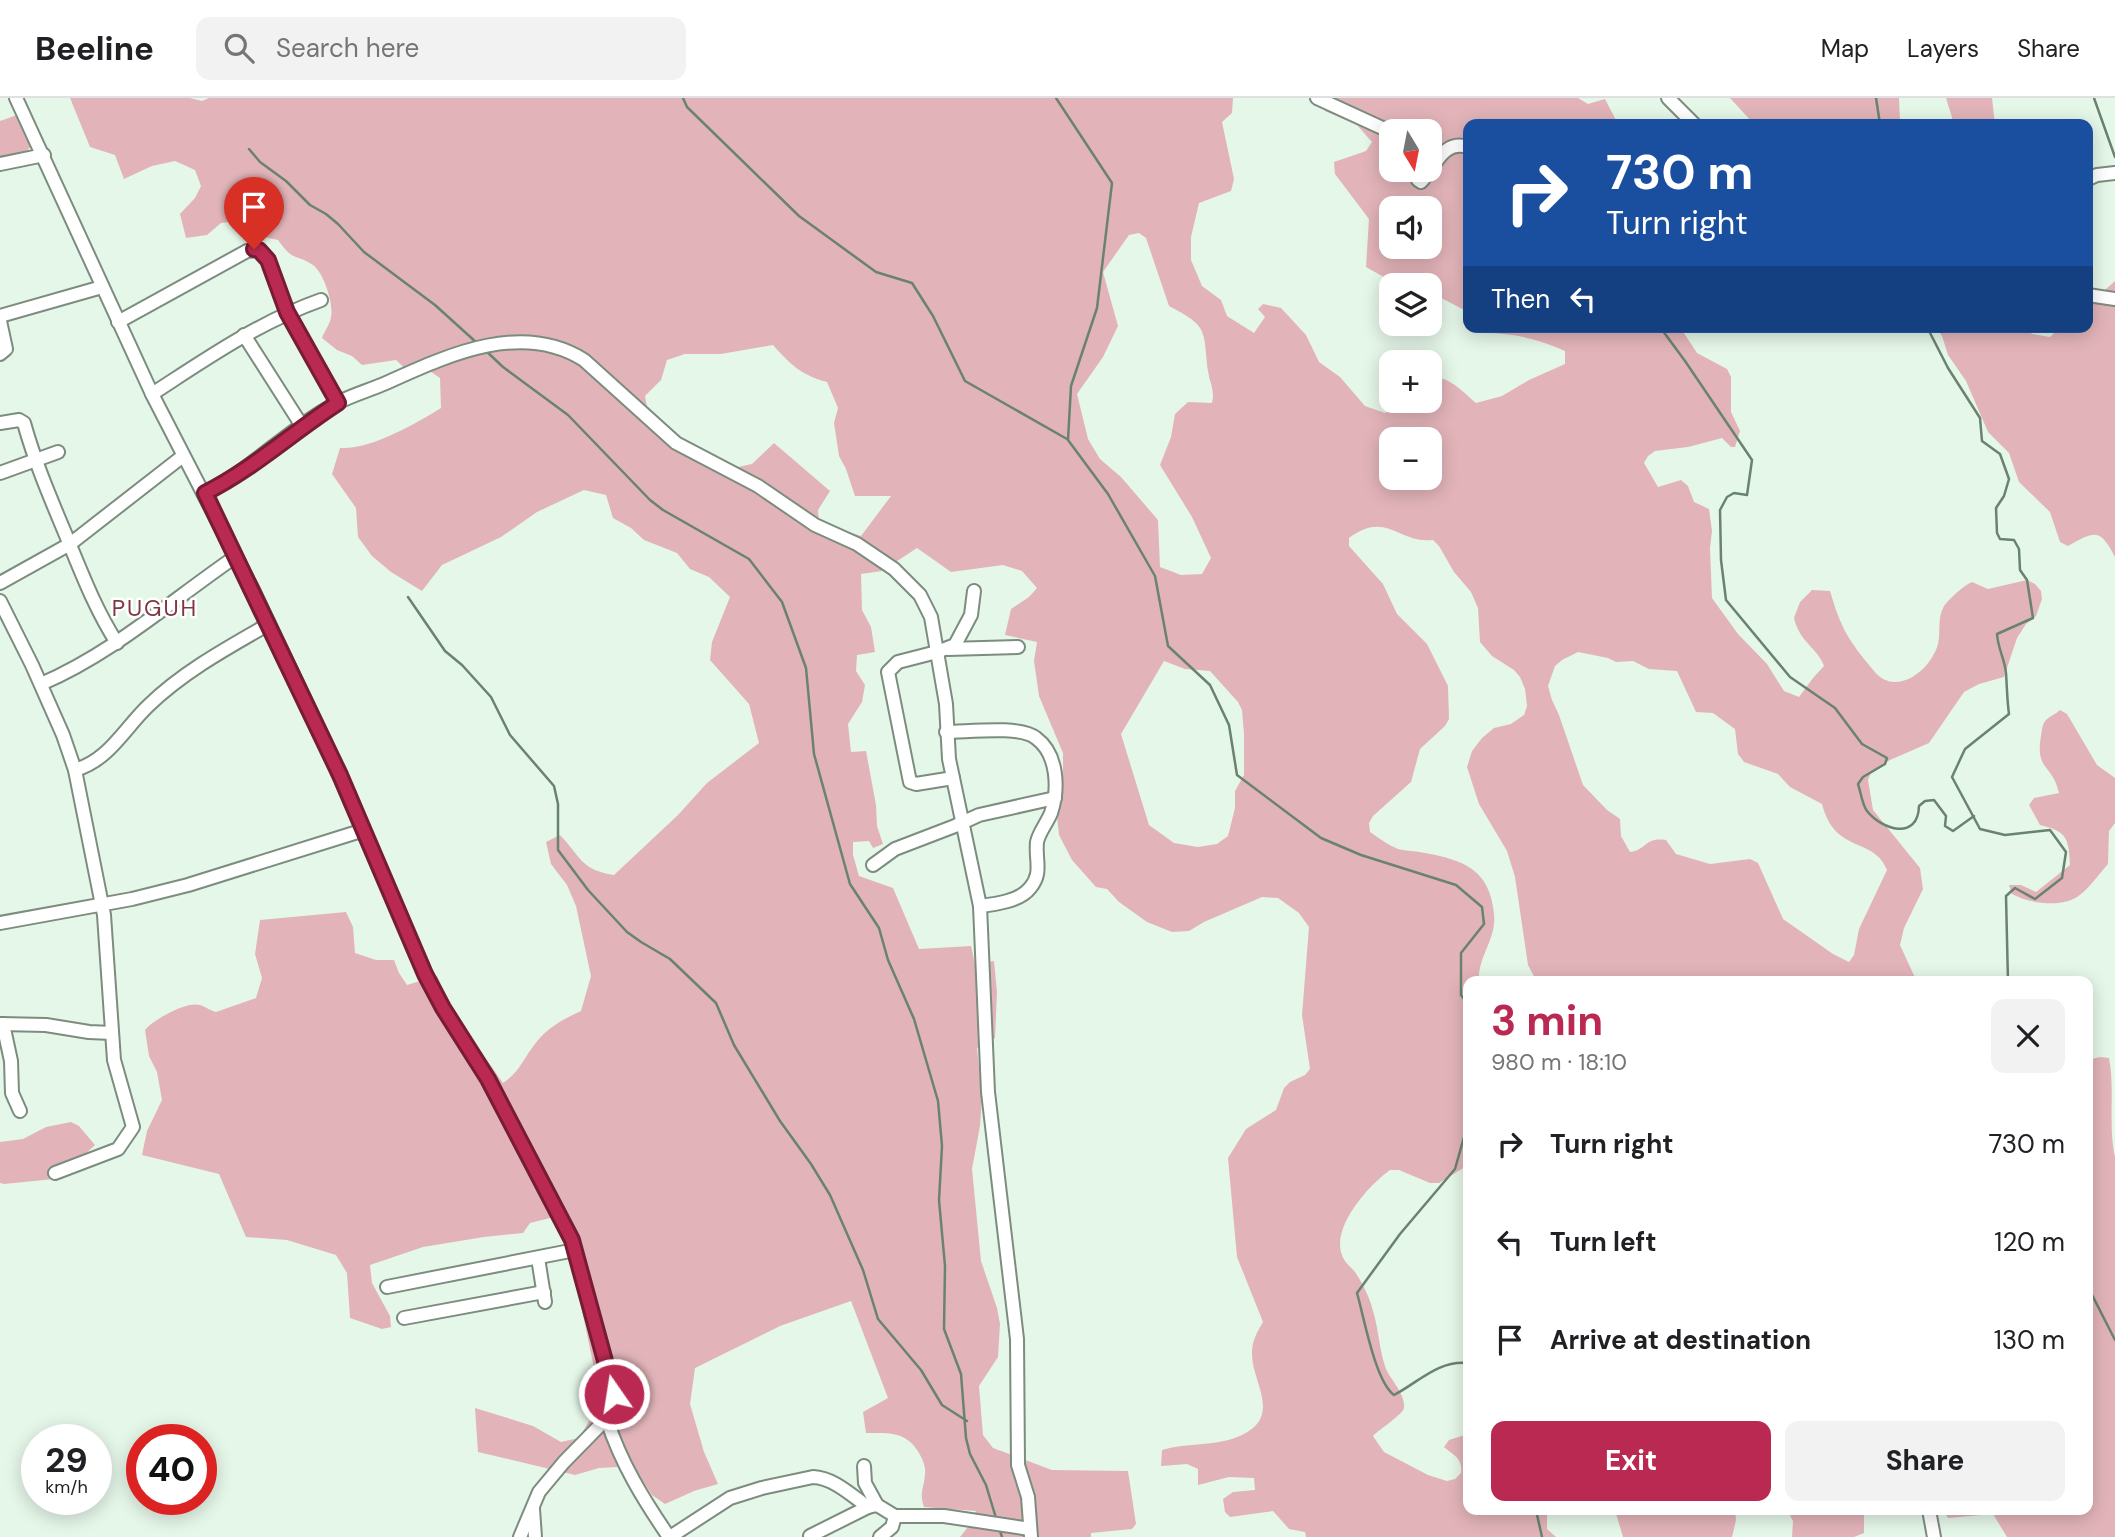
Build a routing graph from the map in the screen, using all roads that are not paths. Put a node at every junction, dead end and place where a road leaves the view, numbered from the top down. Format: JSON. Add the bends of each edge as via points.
{"nodes":[{"id":1,"x":16,"y":98,"type":"edge"},
{"id":2,"x":1317,"y":98,"type":"edge"},
{"id":3,"x":1668,"y":98,"type":"edge"},
{"id":4,"x":1689,"y":119,"type":"edge"},
{"id":5,"x":1379,"y":126,"type":"edge"},
{"id":6,"x":1463,"y":146,"type":"edge"},
{"id":7,"x":1442,"y":154,"type":"edge"},
{"id":8,"x":44,"y":155,"type":"junction"},
{"id":9,"x":0,"y":164,"type":"edge"},
{"id":10,"x":2115,"y":173,"type":"edge"},
{"id":11,"x":2093,"y":177,"type":"edge"},
{"id":12,"x":102,"y":287,"type":"junction"},
{"id":13,"x":2093,"y":296,"type":"edge"},
{"id":14,"x":2115,"y":299,"type":"edge"},
{"id":15,"x":321,"y":300,"type":"dead end"},
{"id":16,"x":287,"y":312,"type":"junction"},
{"id":17,"x":0,"y":318,"type":"edge"},
{"id":18,"x":118,"y":322,"type":"junction"},
{"id":19,"x":244,"y":335,"type":"junction"},
{"id":20,"x":0,"y":354,"type":"edge"},
{"id":21,"x":152,"y":394,"type":"junction"},
{"id":22,"x":338,"y":403,"type":"junction"},
{"id":23,"x":0,"y":423,"type":"edge"},
{"id":24,"x":302,"y":426,"type":"junction"},
{"id":25,"x":58,"y":452,"type":"dead end"},
{"id":26,"x":183,"y":456,"type":"junction"},
{"id":27,"x":35,"y":462,"type":"junction"},
{"id":28,"x":0,"y":473,"type":"edge"},
{"id":29,"x":205,"y":493,"type":"junction"},
{"id":30,"x":69,"y":544,"type":"junction"},
{"id":31,"x":235,"y":557,"type":"junction"},
{"id":32,"x":0,"y":583,"type":"edge"},
{"id":33,"x":974,"y":591,"type":"dead end"},
{"id":34,"x":0,"y":601,"type":"edge"},
{"id":35,"x":269,"y":624,"type":"junction"},
{"id":36,"x":117,"y":643,"type":"junction"},
{"id":37,"x":1018,"y":647,"type":"dead end"},
{"id":38,"x":942,"y":651,"type":"junction"},
{"id":39,"x":41,"y":684,"type":"junction"},
{"id":40,"x":946,"y":732,"type":"junction"},
{"id":41,"x":75,"y":770,"type":"junction"},
{"id":42,"x":953,"y":778,"type":"junction"},
{"id":43,"x":1055,"y":798,"type":"junction"},
{"id":44,"x":963,"y":821,"type":"junction"},
{"id":45,"x":364,"y":830,"type":"junction"},
{"id":46,"x":873,"y":865,"type":"dead end"},
{"id":47,"x":101,"y":904,"type":"junction"},
{"id":48,"x":980,"y":906,"type":"junction"},
{"id":49,"x":0,"y":923,"type":"edge"},
{"id":50,"x":2,"y":1024,"type":"edge"},
{"id":51,"x":112,"y":1033,"type":"junction"},
{"id":52,"x":20,"y":1111,"type":"dead end"},
{"id":53,"x":55,"y":1174,"type":"dead end"},
{"id":54,"x":575,"y":1250,"type":"junction"},
{"id":55,"x":538,"y":1258,"type":"junction"},
{"id":56,"x":387,"y":1287,"type":"dead end"},
{"id":57,"x":404,"y":1318,"type":"dead end"},
{"id":58,"x":607,"y":1420,"type":"junction"},
{"id":59,"x":864,"y":1466,"type":"dead end"},
{"id":60,"x":533,"y":1505,"type":"junction"},
{"id":61,"x":872,"y":1506,"type":"junction"},
{"id":62,"x":1930,"y":1515,"type":"edge"},
{"id":63,"x":895,"y":1516,"type":"junction"},
{"id":64,"x":1031,"y":1533,"type":"edge"},
{"id":65,"x":810,"y":1536,"type":"edge"},
{"id":66,"x":520,"y":1537,"type":"edge"},
{"id":67,"x":535,"y":1537,"type":"edge"},
{"id":68,"x":669,"y":1537,"type":"edge"},
{"id":69,"x":880,"y":1537,"type":"edge"},
{"id":70,"x":1934,"y":1537,"type":"edge"}],
"edges":[{"from":1,"to":8,"type":"street"},
{"from":2,"to":5,"type":"street"},
{"from":3,"to":4,"type":"street"},
{"from":6,"to":7,"type":"street"},
{"from":8,"to":9,"type":"street"},
{"from":8,"to":12,"type":"street"},
{"from":10,"to":11,"type":"street"},
{"from":12,"to":17,"type":"street"},
{"from":12,"to":18,"type":"street"},
{"from":13,"to":14,"type":"street"},
{"from":15,"to":16,"type":"street"},
{"from":16,"to":18,"type":"street","via":[[268,260],[254,249]]},
{"from":16,"to":19,"type":"street"},
{"from":16,"to":22,"type":"street"},
{"from":17,"to":20,"type":"street","via":[[6,349]]},
{"from":18,"to":21,"type":"street"},
{"from":19,"to":21,"type":"street"},
{"from":19,"to":24,"type":"street"},
{"from":21,"to":26,"type":"street"},
{"from":22,"to":24,"type":"street"},
{"from":22,"to":38,"type":"street","via":[[473,348],[547,344],[567,349],[611,382],[676,443],[751,482],[894,569],[920,595]]},
{"from":23,"to":27,"type":"street","via":[[23,421]]},
{"from":24,"to":29,"type":"street","via":[[244,471]]},
{"from":25,"to":27,"type":"street"},
{"from":26,"to":29,"type":"street"},
{"from":26,"to":30,"type":"street"},
{"from":27,"to":28,"type":"street"},
{"from":27,"to":30,"type":"street"},
{"from":29,"to":31,"type":"street"},
{"from":30,"to":32,"type":"street"},
{"from":30,"to":36,"type":"street","via":[[93,602]]},
{"from":31,"to":35,"type":"street"},
{"from":31,"to":36,"type":"street"},
{"from":33,"to":38,"type":"street","via":[[968,623],[958,642]]},
{"from":34,"to":39,"type":"street"},
{"from":35,"to":41,"type":"street","via":[[191,672],[148,706],[101,759]]},
{"from":35,"to":45,"type":"street"},
{"from":36,"to":39,"type":"street"},
{"from":37,"to":38,"type":"street"},
{"from":38,"to":40,"type":"street"},
{"from":38,"to":42,"type":"street","via":[[898,662],[888,678],[910,782]]},
{"from":39,"to":41,"type":"street"},
{"from":40,"to":42,"type":"street"},
{"from":40,"to":43,"type":"street","via":[[1009,730],[1036,737],[1052,762]]},
{"from":41,"to":47,"type":"street"},
{"from":42,"to":44,"type":"street"},
{"from":43,"to":44,"type":"street"},
{"from":43,"to":48,"type":"street","via":[[1037,841],[1039,872],[1031,888],[1008,900]]},
{"from":44,"to":46,"type":"street","via":[[895,849]]},
{"from":44,"to":48,"type":"street"},
{"from":45,"to":47,"type":"street","via":[[188,885]]},
{"from":45,"to":54,"type":"street","via":[[425,974],[494,1090]]},
{"from":47,"to":49,"type":"street"},
{"from":47,"to":51,"type":"street"},
{"from":48,"to":64,"type":"street","via":[[988,1092],[1017,1339],[1018,1465],[1028,1497]]},
{"from":50,"to":51,"type":"street"},
{"from":50,"to":52,"type":"street","via":[[11,1061],[12,1093]]},
{"from":51,"to":53,"type":"street","via":[[114,1060],[133,1126],[118,1149]]},
{"from":54,"to":55,"type":"street"},
{"from":54,"to":58,"type":"street","via":[[612,1383],[615,1405]]},
{"from":55,"to":56,"type":"street"},
{"from":55,"to":57,"type":"street","via":[[544,1297]]},
{"from":58,"to":60,"type":"street","via":[[551,1477]]},
{"from":58,"to":68,"type":"street","via":[[629,1475]]},
{"from":59,"to":61,"type":"street"},
{"from":60,"to":66,"type":"street"},
{"from":60,"to":67,"type":"street"},
{"from":61,"to":63,"type":"street"},
{"from":61,"to":65,"type":"street"},
{"from":61,"to":68,"type":"street","via":[[834,1482],[813,1477],[730,1498]]},
{"from":62,"to":70,"type":"street"},
{"from":63,"to":64,"type":"street","via":[[944,1516]]},
{"from":63,"to":69,"type":"street","via":[[892,1527]]}]}
